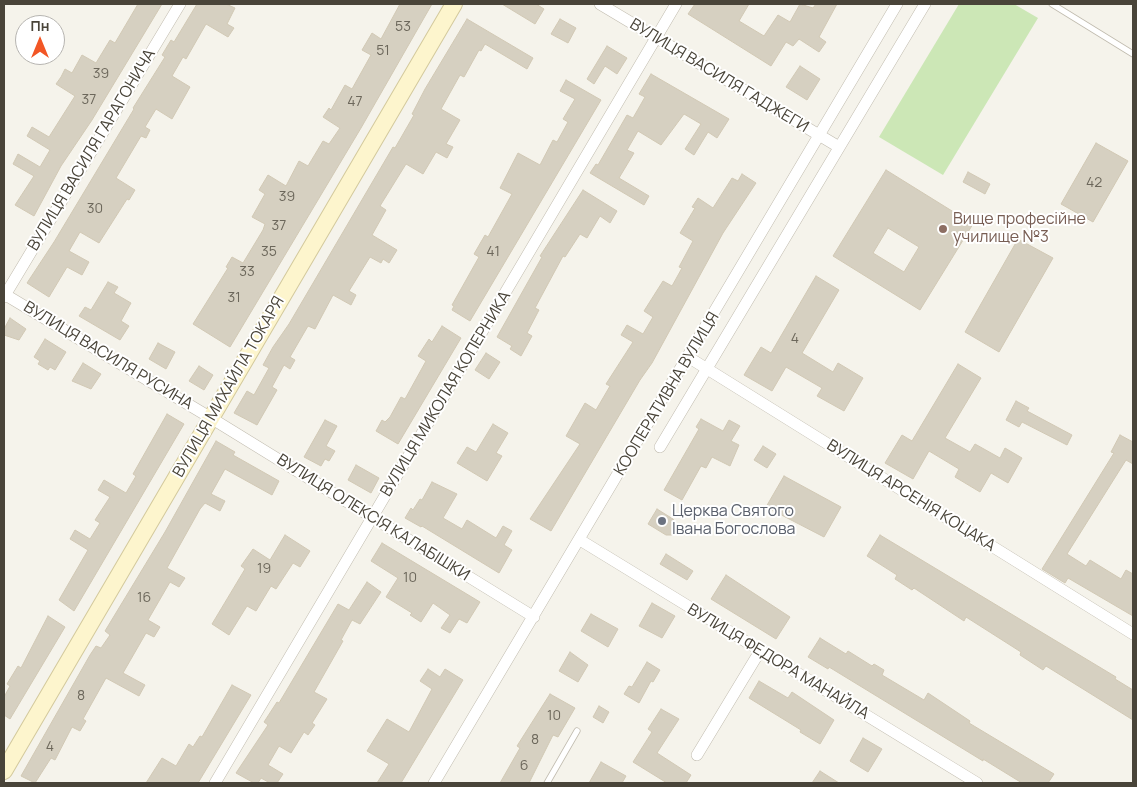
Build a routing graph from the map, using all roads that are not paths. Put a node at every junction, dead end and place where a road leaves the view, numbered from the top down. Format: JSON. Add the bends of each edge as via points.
{"nodes":[{"id":1,"x":180,"y":4,"type":"edge"},
{"id":2,"x":454,"y":4,"type":"edge"},
{"id":3,"x":600,"y":4,"type":"edge"},
{"id":4,"x":676,"y":4,"type":"edge"},
{"id":5,"x":897,"y":4,"type":"edge"},
{"id":6,"x":925,"y":4,"type":"edge"},
{"id":7,"x":1052,"y":4,"type":"edge"},
{"id":8,"x":657,"y":37,"type":"junction"},
{"id":9,"x":1133,"y":54,"type":"edge"},
{"id":10,"x":819,"y":136,"type":"junction"},
{"id":11,"x":839,"y":147,"type":"junction"},
{"id":12,"x":4,"y":295,"type":"edge"},
{"id":13,"x":688,"y":357,"type":"junction"},
{"id":14,"x":706,"y":368,"type":"junction"},
{"id":15,"x":212,"y":418,"type":"junction"},
{"id":16,"x":660,"y":447,"type":"dead end"},
{"id":17,"x":372,"y":518,"type":"junction"},
{"id":18,"x":580,"y":540,"type":"junction"},
{"id":19,"x":534,"y":617,"type":"junction"},
{"id":20,"x":1133,"y":634,"type":"edge"},
{"id":21,"x":760,"y":651,"type":"junction"},
{"id":22,"x":577,"y":731,"type":"dead end"},
{"id":23,"x":697,"y":755,"type":"dead end"},
{"id":24,"x":4,"y":771,"type":"edge"},
{"id":25,"x":215,"y":783,"type":"edge"},
{"id":26,"x":434,"y":783,"type":"edge"},
{"id":27,"x":547,"y":783,"type":"edge"},
{"id":28,"x":977,"y":783,"type":"edge"}],
"edges":[{"from":1,"to":12,"type":"street","name":"ВУЛИЦЯ ВАСИЛЯ ГАРАГОНИЧА"},
{"from":2,"to":15,"type":"street","name":"ВУЛИЦЯ МИХАЙЛА ТОКАРЯ"},
{"from":3,"to":8,"type":"street","name":"ВУЛИЦЯ ВАСИЛЯ ГАДЖЕГИ"},
{"from":4,"to":8,"type":"street","name":"ВУЛИЦЯ МИКОЛАЯ КОПЕРНИКА"},
{"from":5,"to":10,"type":"street","name":"КООПЕРАТИВНА ВУЛИЦЯ"},
{"from":6,"to":11,"type":"street","name":"КООПЕРАТИВНА ВУЛИЦЯ"},
{"from":7,"to":9,"type":"lane"},
{"from":8,"to":10,"type":"street","name":"ВУЛИЦЯ ВАСИЛЯ ГАДЖЕГИ"},
{"from":8,"to":17,"type":"street","name":"ВУЛИЦЯ МИКОЛАЯ КОПЕРНИКА"},
{"from":10,"to":11,"type":"street","name":"ВУЛИЦЯ ВАСИЛЯ ГАДЖЕГИ"},
{"from":10,"to":13,"type":"street","name":"КООПЕРАТИВНА ВУЛИЦЯ"},
{"from":11,"to":14,"type":"street","name":"КООПЕРАТИВНА ВУЛИЦЯ"},
{"from":12,"to":15,"type":"street","name":"ВУЛИЦЯ ВАСИЛЯ РУСИНА"},
{"from":13,"to":14,"type":"street","name":"ВУЛИЦЯ АРСЕНІЯ КОЦАКА"},
{"from":13,"to":18,"type":"street","name":"КООПЕРАТИВНА ВУЛИЦЯ"},
{"from":14,"to":16,"type":"street","name":"КООПЕРАТИВНА ВУЛИЦЯ"},
{"from":14,"to":20,"type":"street","name":"ВУЛИЦЯ АРСЕНІЯ КОЦАКА"},
{"from":15,"to":17,"type":"street","name":"ВУЛИЦЯ ОЛЕКСІЯ КАЛАБІШКИ"},
{"from":15,"to":24,"type":"street","name":"ВУЛИЦЯ МИХАЙЛА ТОКАРЯ"},
{"from":17,"to":19,"type":"street","name":"ВУЛИЦЯ ОЛЕКСІЯ КАЛАБІШКИ"},
{"from":17,"to":25,"type":"street","name":"ВУЛИЦЯ МИКОЛАЯ КОПЕРНИКА"},
{"from":18,"to":19,"type":"street","name":"КООПЕРАТИВНА ВУЛИЦЯ"},
{"from":18,"to":21,"type":"street","name":"ВУЛИЦЯ ФЕДОРА МАНАЙЛА"},
{"from":19,"to":26,"type":"street","name":"КООПЕРАТИВНА ВУЛИЦЯ"},
{"from":21,"to":23,"type":"street"},
{"from":21,"to":28,"type":"street","name":"ВУЛИЦЯ ФЕДОРА МАНАЙЛА"},
{"from":22,"to":27,"type":"lane"}]}
